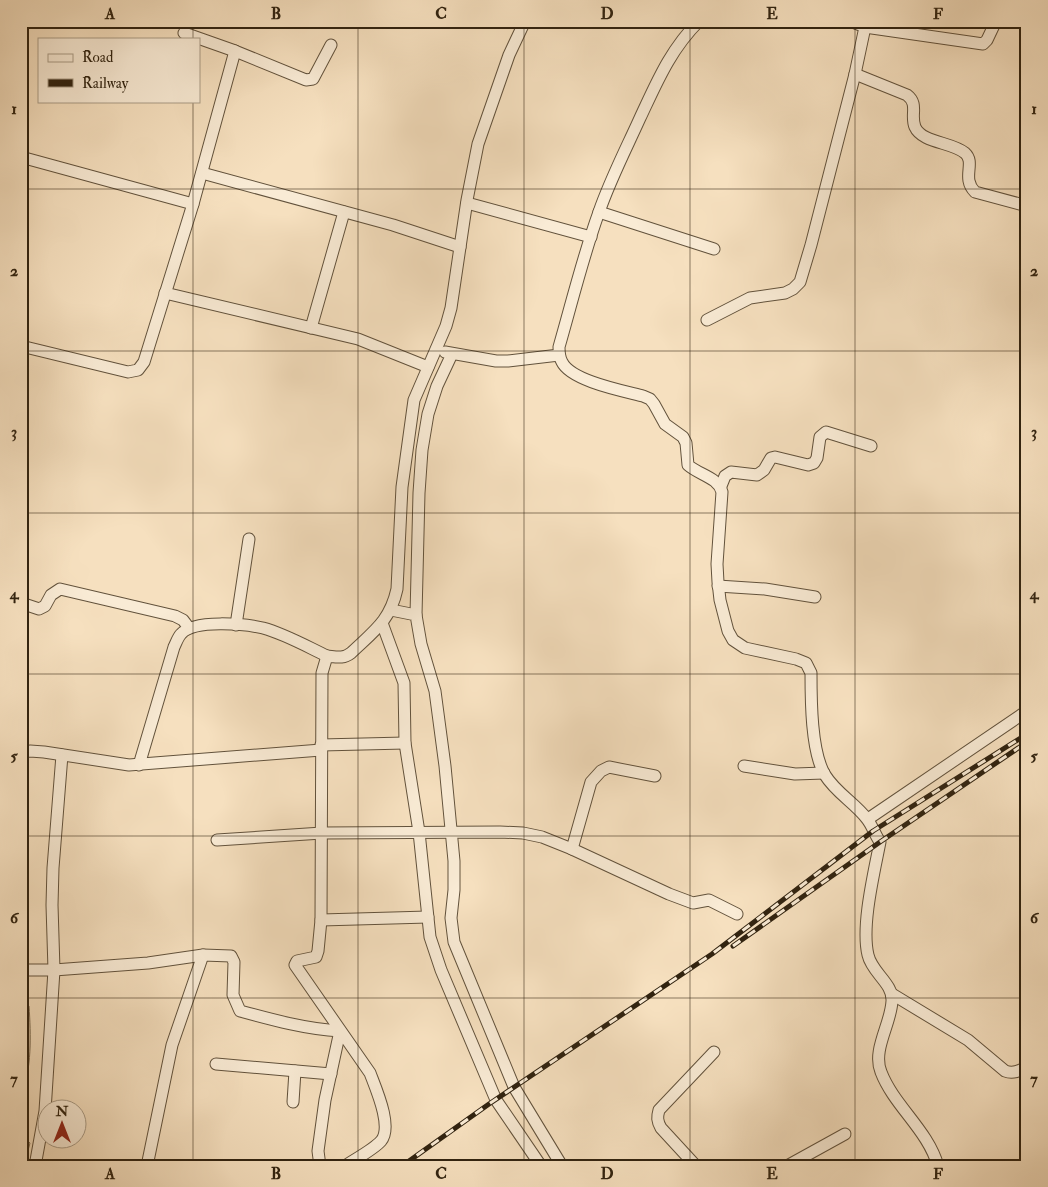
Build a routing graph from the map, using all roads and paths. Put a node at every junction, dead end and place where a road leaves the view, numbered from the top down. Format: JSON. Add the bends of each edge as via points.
{"nodes":[{"id":1,"x":525,"y":21,"type":"edge"},
{"id":2,"x":699,"y":21,"type":"edge"},
{"id":3,"x":850,"y":21,"type":"edge"},
{"id":4,"x":996,"y":21,"type":"edge"},
{"id":5,"x":889,"y":25,"type":"edge"},
{"id":6,"x":865,"y":27,"type":"junction"},
{"id":7,"x":184,"y":33,"type":"dead end"},
{"id":8,"x":198,"y":38,"type":"edge"},
{"id":9,"x":200,"y":39,"type":"edge"},
{"id":10,"x":331,"y":45,"type":"dead end"},
{"id":11,"x":234,"y":51,"type":"junction"},
{"id":12,"x":855,"y":74,"type":"junction"},
{"id":13,"x":22,"y":160,"type":"edge"},
{"id":14,"x":202,"y":173,"type":"junction"},
{"id":15,"x":467,"y":203,"type":"junction"},
{"id":16,"x":194,"y":204,"type":"junction"},
{"id":17,"x":1027,"y":206,"type":"edge"},
{"id":18,"x":344,"y":212,"type":"junction"},
{"id":19,"x":598,"y":212,"type":"junction"},
{"id":20,"x":591,"y":237,"type":"junction"},
{"id":21,"x":460,"y":247,"type":"junction"},
{"id":22,"x":714,"y":248,"type":"dead end"},
{"id":23,"x":165,"y":294,"type":"junction"},
{"id":24,"x":707,"y":320,"type":"dead end"},
{"id":25,"x":311,"y":328,"type":"junction"},
{"id":26,"x":21,"y":346,"type":"edge"},
{"id":27,"x":436,"y":351,"type":"junction"},
{"id":28,"x":452,"y":354,"type":"junction"},
{"id":29,"x":559,"y":355,"type":"junction"},
{"id":30,"x":428,"y":367,"type":"junction"},
{"id":31,"x":871,"y":446,"type":"dead end"},
{"id":32,"x":721,"y":486,"type":"junction"},
{"id":33,"x":249,"y":539,"type":"dead end"},
{"id":34,"x":718,"y":586,"type":"junction"},
{"id":35,"x":815,"y":597,"type":"dead end"},
{"id":36,"x":21,"y":602,"type":"edge"},
{"id":37,"x":405,"y":613,"type":"junction"},
{"id":38,"x":382,"y":623,"type":"junction"},
{"id":39,"x":236,"y":625,"type":"junction"},
{"id":40,"x":189,"y":628,"type":"junction"},
{"id":41,"x":327,"y":656,"type":"junction"},
{"id":42,"x":1027,"y":711,"type":"edge"},
{"id":43,"x":406,"y":743,"type":"junction"},
{"id":44,"x":321,"y":747,"type":"junction"},
{"id":45,"x":21,"y":753,"type":"edge"},
{"id":46,"x":62,"y":755,"type":"junction"},
{"id":47,"x":139,"y":765,"type":"junction"},
{"id":48,"x":744,"y":766,"type":"dead end"},
{"id":49,"x":824,"y":773,"type":"junction"},
{"id":50,"x":654,"y":776,"type":"dead end"},
{"id":51,"x":868,"y":820,"type":"junction"},
{"id":52,"x":425,"y":832,"type":"junction"},
{"id":53,"x":447,"y":832,"type":"junction"},
{"id":54,"x":322,"y":833,"type":"junction"},
{"id":55,"x":217,"y":840,"type":"dead end"},
{"id":56,"x":572,"y":849,"type":"junction"},
{"id":57,"x":737,"y":914,"type":"dead end"},
{"id":58,"x":428,"y":917,"type":"junction"},
{"id":59,"x":320,"y":920,"type":"junction"},
{"id":60,"x":202,"y":955,"type":"junction"},
{"id":61,"x":21,"y":970,"type":"edge"},
{"id":62,"x":54,"y":970,"type":"junction"},
{"id":63,"x":892,"y":994,"type":"junction"},
{"id":64,"x":340,"y":1031,"type":"junction"},
{"id":65,"x":714,"y":1052,"type":"dead end"},
{"id":66,"x":216,"y":1064,"type":"dead end"},
{"id":67,"x":1027,"y":1068,"type":"edge"},
{"id":68,"x":295,"y":1071,"type":"junction"},
{"id":69,"x":331,"y":1074,"type":"junction"},
{"id":70,"x":293,"y":1102,"type":"dead end"},
{"id":71,"x":845,"y":1134,"type":"dead end"},
{"id":72,"x":36,"y":1166,"type":"edge"},
{"id":73,"x":147,"y":1166,"type":"edge"},
{"id":74,"x":320,"y":1166,"type":"edge"},
{"id":75,"x":345,"y":1166,"type":"edge"},
{"id":76,"x":541,"y":1166,"type":"edge"},
{"id":77,"x":562,"y":1166,"type":"edge"},
{"id":78,"x":696,"y":1166,"type":"edge"},
{"id":79,"x":787,"y":1166,"type":"edge"},
{"id":80,"x":938,"y":1166,"type":"edge"}],
"edges":[{"from":1,"to":15,"type":"street","via":[[509,55],[478,144]]},
{"from":2,"to":19,"type":"street","via":[[664,65]]},
{"from":3,"to":6,"type":"street"},
{"from":4,"to":5,"type":"street","via":[[982,44]]},
{"from":5,"to":6,"type":"street"},
{"from":6,"to":12,"type":"street"},
{"from":7,"to":8,"type":"street"},
{"from":9,"to":11,"type":"street"},
{"from":10,"to":11,"type":"street","via":[[313,79],[306,80]]},
{"from":11,"to":14,"type":"street"},
{"from":12,"to":17,"type":"street","via":[[912,99],[916,129],[922,135],[967,155],[970,162],[968,179],[975,192]]},
{"from":12,"to":24,"type":"street","via":[[800,282],[785,293],[742,301]]},
{"from":13,"to":16,"type":"street"},
{"from":14,"to":16,"type":"street"},
{"from":14,"to":18,"type":"street"},
{"from":15,"to":20,"type":"street"},
{"from":15,"to":21,"type":"street"},
{"from":16,"to":23,"type":"street"},
{"from":18,"to":21,"type":"street"},
{"from":18,"to":25,"type":"street"},
{"from":19,"to":20,"type":"street"},
{"from":19,"to":22,"type":"street"},
{"from":20,"to":29,"type":"street"},
{"from":21,"to":27,"type":"street","via":[[451,308]]},
{"from":23,"to":25,"type":"street"},
{"from":23,"to":26,"type":"street","via":[[144,362],[138,370],[128,372]]},
{"from":25,"to":30,"type":"street","via":[[358,339]]},
{"from":27,"to":28,"type":"street"},
{"from":27,"to":30,"type":"street"},
{"from":28,"to":29,"type":"street","via":[[502,361]]},
{"from":28,"to":37,"type":"street","via":[[428,414]]},
{"from":29,"to":32,"type":"street","via":[[565,367],[596,384],[650,399],[665,424],[683,436],[688,465]]},
{"from":30,"to":37,"type":"street","via":[[414,400],[402,487],[397,589]]},
{"from":31,"to":32,"type":"street","via":[[826,432],[820,437],[814,463],[808,465],[775,457],[771,458],[762,474],[731,472],[725,476]]},
{"from":32,"to":34,"type":"street"},
{"from":33,"to":39,"type":"street"},
{"from":34,"to":35,"type":"street"},
{"from":34,"to":49,"type":"street","via":[[728,631],[734,640],[744,648],[806,663],[811,673],[816,747]]},
{"from":36,"to":40,"type":"street","via":[[39,609],[60,589],[175,616]]},
{"from":37,"to":38,"type":"street"},
{"from":37,"to":53,"type":"street","via":[[421,644],[435,691],[445,766]]},
{"from":38,"to":41,"type":"street","via":[[346,657]]},
{"from":38,"to":43,"type":"street","via":[[404,682]]},
{"from":39,"to":40,"type":"street","via":[[203,624]]},
{"from":39,"to":41,"type":"street","via":[[264,628]]},
{"from":40,"to":47,"type":"street","via":[[181,634],[174,647]]},
{"from":41,"to":44,"type":"street","via":[[322,673]]},
{"from":42,"to":51,"type":"street"},
{"from":43,"to":44,"type":"street"},
{"from":43,"to":52,"type":"street"},
{"from":44,"to":47,"type":"street"},
{"from":44,"to":54,"type":"street"},
{"from":45,"to":46,"type":"street"},
{"from":46,"to":47,"type":"street"},
{"from":46,"to":62,"type":"street","via":[[53,868]]},
{"from":48,"to":49,"type":"street","via":[[796,774]]},
{"from":49,"to":51,"type":"street"},
{"from":50,"to":56,"type":"street","via":[[610,767],[601,771],[591,782]]},
{"from":51,"to":63,"type":"street","via":[[880,842],[866,945],[868,958]]},
{"from":52,"to":53,"type":"street"},
{"from":52,"to":54,"type":"street"},
{"from":52,"to":58,"type":"street"},
{"from":53,"to":56,"type":"street","via":[[523,833]]},
{"from":53,"to":77,"type":"street","via":[[454,873],[451,918],[454,942],[514,1087]]},
{"from":54,"to":55,"type":"street"},
{"from":54,"to":59,"type":"street"},
{"from":56,"to":57,"type":"street","via":[[669,894],[693,903],[709,900]]},
{"from":58,"to":59,"type":"street"},
{"from":58,"to":76,"type":"street","via":[[430,937],[441,970],[496,1100]]},
{"from":59,"to":64,"type":"street","via":[[318,954],[294,965]]},
{"from":60,"to":62,"type":"street","via":[[148,963]]},
{"from":60,"to":64,"type":"street","via":[[231,956],[232,995],[240,1011],[320,1030]]},
{"from":60,"to":73,"type":"street","via":[[172,1045]]},
{"from":61,"to":62,"type":"street"},
{"from":62,"to":72,"type":"street","via":[[45,1112]]},
{"from":63,"to":67,"type":"street","via":[[968,1040],[1005,1071],[1010,1073]]},
{"from":63,"to":80,"type":"street","via":[[892,1008],[878,1058],[880,1069],[893,1094],[928,1144]]},
{"from":64,"to":69,"type":"street"},
{"from":64,"to":75,"type":"street","via":[[370,1073],[386,1124],[380,1142]]},
{"from":65,"to":78,"type":"street","via":[[657,1116],[661,1128]]},
{"from":66,"to":68,"type":"street"},
{"from":68,"to":69,"type":"street"},
{"from":68,"to":70,"type":"street"},
{"from":69,"to":74,"type":"street","via":[[318,1151]]},
{"from":71,"to":79,"type":"street"}]}
